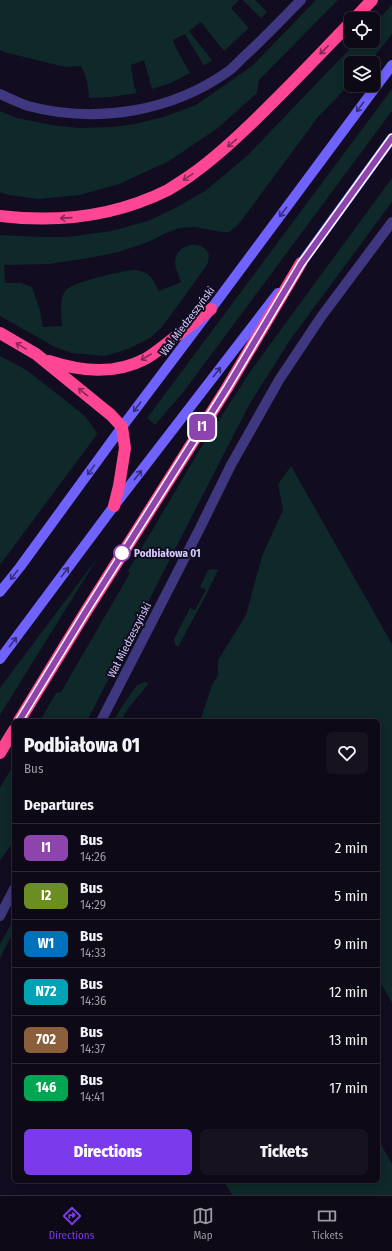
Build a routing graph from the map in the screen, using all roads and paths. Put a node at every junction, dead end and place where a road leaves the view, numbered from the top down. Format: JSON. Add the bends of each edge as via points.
{"nodes":[{"id":1,"x":301,"y":0,"type":"edge"},
{"id":2,"x":372,"y":0,"type":"edge"},
{"id":3,"x":361,"y":12,"type":"edge"},
{"id":4,"x":344,"y":29,"type":"edge"},
{"id":5,"x":392,"y":65,"type":"edge"},
{"id":6,"x":0,"y":94,"type":"edge"},
{"id":7,"x":392,"y":138,"type":"edge"},
{"id":8,"x":0,"y":216,"type":"edge"},
{"id":9,"x":392,"y":222,"type":"edge"},
{"id":10,"x":301,"y":264,"type":"junction"},
{"id":11,"x":211,"y":309,"type":"junction"},
{"id":12,"x":0,"y":333,"type":"edge"},
{"id":13,"x":42,"y":359,"type":"junction"},
{"id":14,"x":122,"y":427,"type":"junction"},
{"id":15,"x":114,"y":506,"type":"junction"},
{"id":16,"x":0,"y":592,"type":"edge"},
{"id":17,"x":0,"y":659,"type":"edge"},
{"id":18,"x":20,"y":719,"type":"edge"},
{"id":19,"x":102,"y":719,"type":"edge"},
{"id":20,"x":12,"y":733,"type":"edge"},
{"id":21,"x":0,"y":753,"type":"edge"},
{"id":22,"x":12,"y":893,"type":"edge"},
{"id":23,"x":0,"y":916,"type":"edge"}],
"edges":[{"from":1,"to":6,"type":"street","via":[[231,69],[198,89],[162,104],[127,112],[82,115],[27,105]]},
{"from":2,"to":3,"type":"highway"},
{"from":4,"to":8,"type":"highway","one_way":true,"via":[[237,139],[169,189],[112,211],[85,216],[40,219]]},
{"from":5,"to":11,"type":"main road","name":"Wał Miedzeszyński","one_way":true},
{"from":7,"to":10,"type":"main road"},
{"from":9,"to":19,"type":"street","name":"Wał Miedzeszyński","via":[[321,317],[279,380],[231,465]]},
{"from":15,"to":10,"type":"main road","one_way":true},
{"from":10,"to":18,"type":"highway","via":[[227,388]]},
{"from":11,"to":13,"type":"highway","one_way":true,"via":[[155,352],[125,366],[85,370]]},
{"from":11,"to":14,"type":"main road","name":"Wał Miedzeszyński","one_way":true},
{"from":13,"to":12,"type":"highway","one_way":true},
{"from":14,"to":13,"type":"highway","one_way":true,"via":[[111,415]]},
{"from":14,"to":15,"type":"highway","via":[[125,448]]},
{"from":14,"to":16,"type":"main road","name":"Wał Miedzeszyński","one_way":true},
{"from":17,"to":15,"type":"main road","one_way":true},
{"from":20,"to":21,"type":"highway"},
{"from":22,"to":23,"type":"street"}]}
